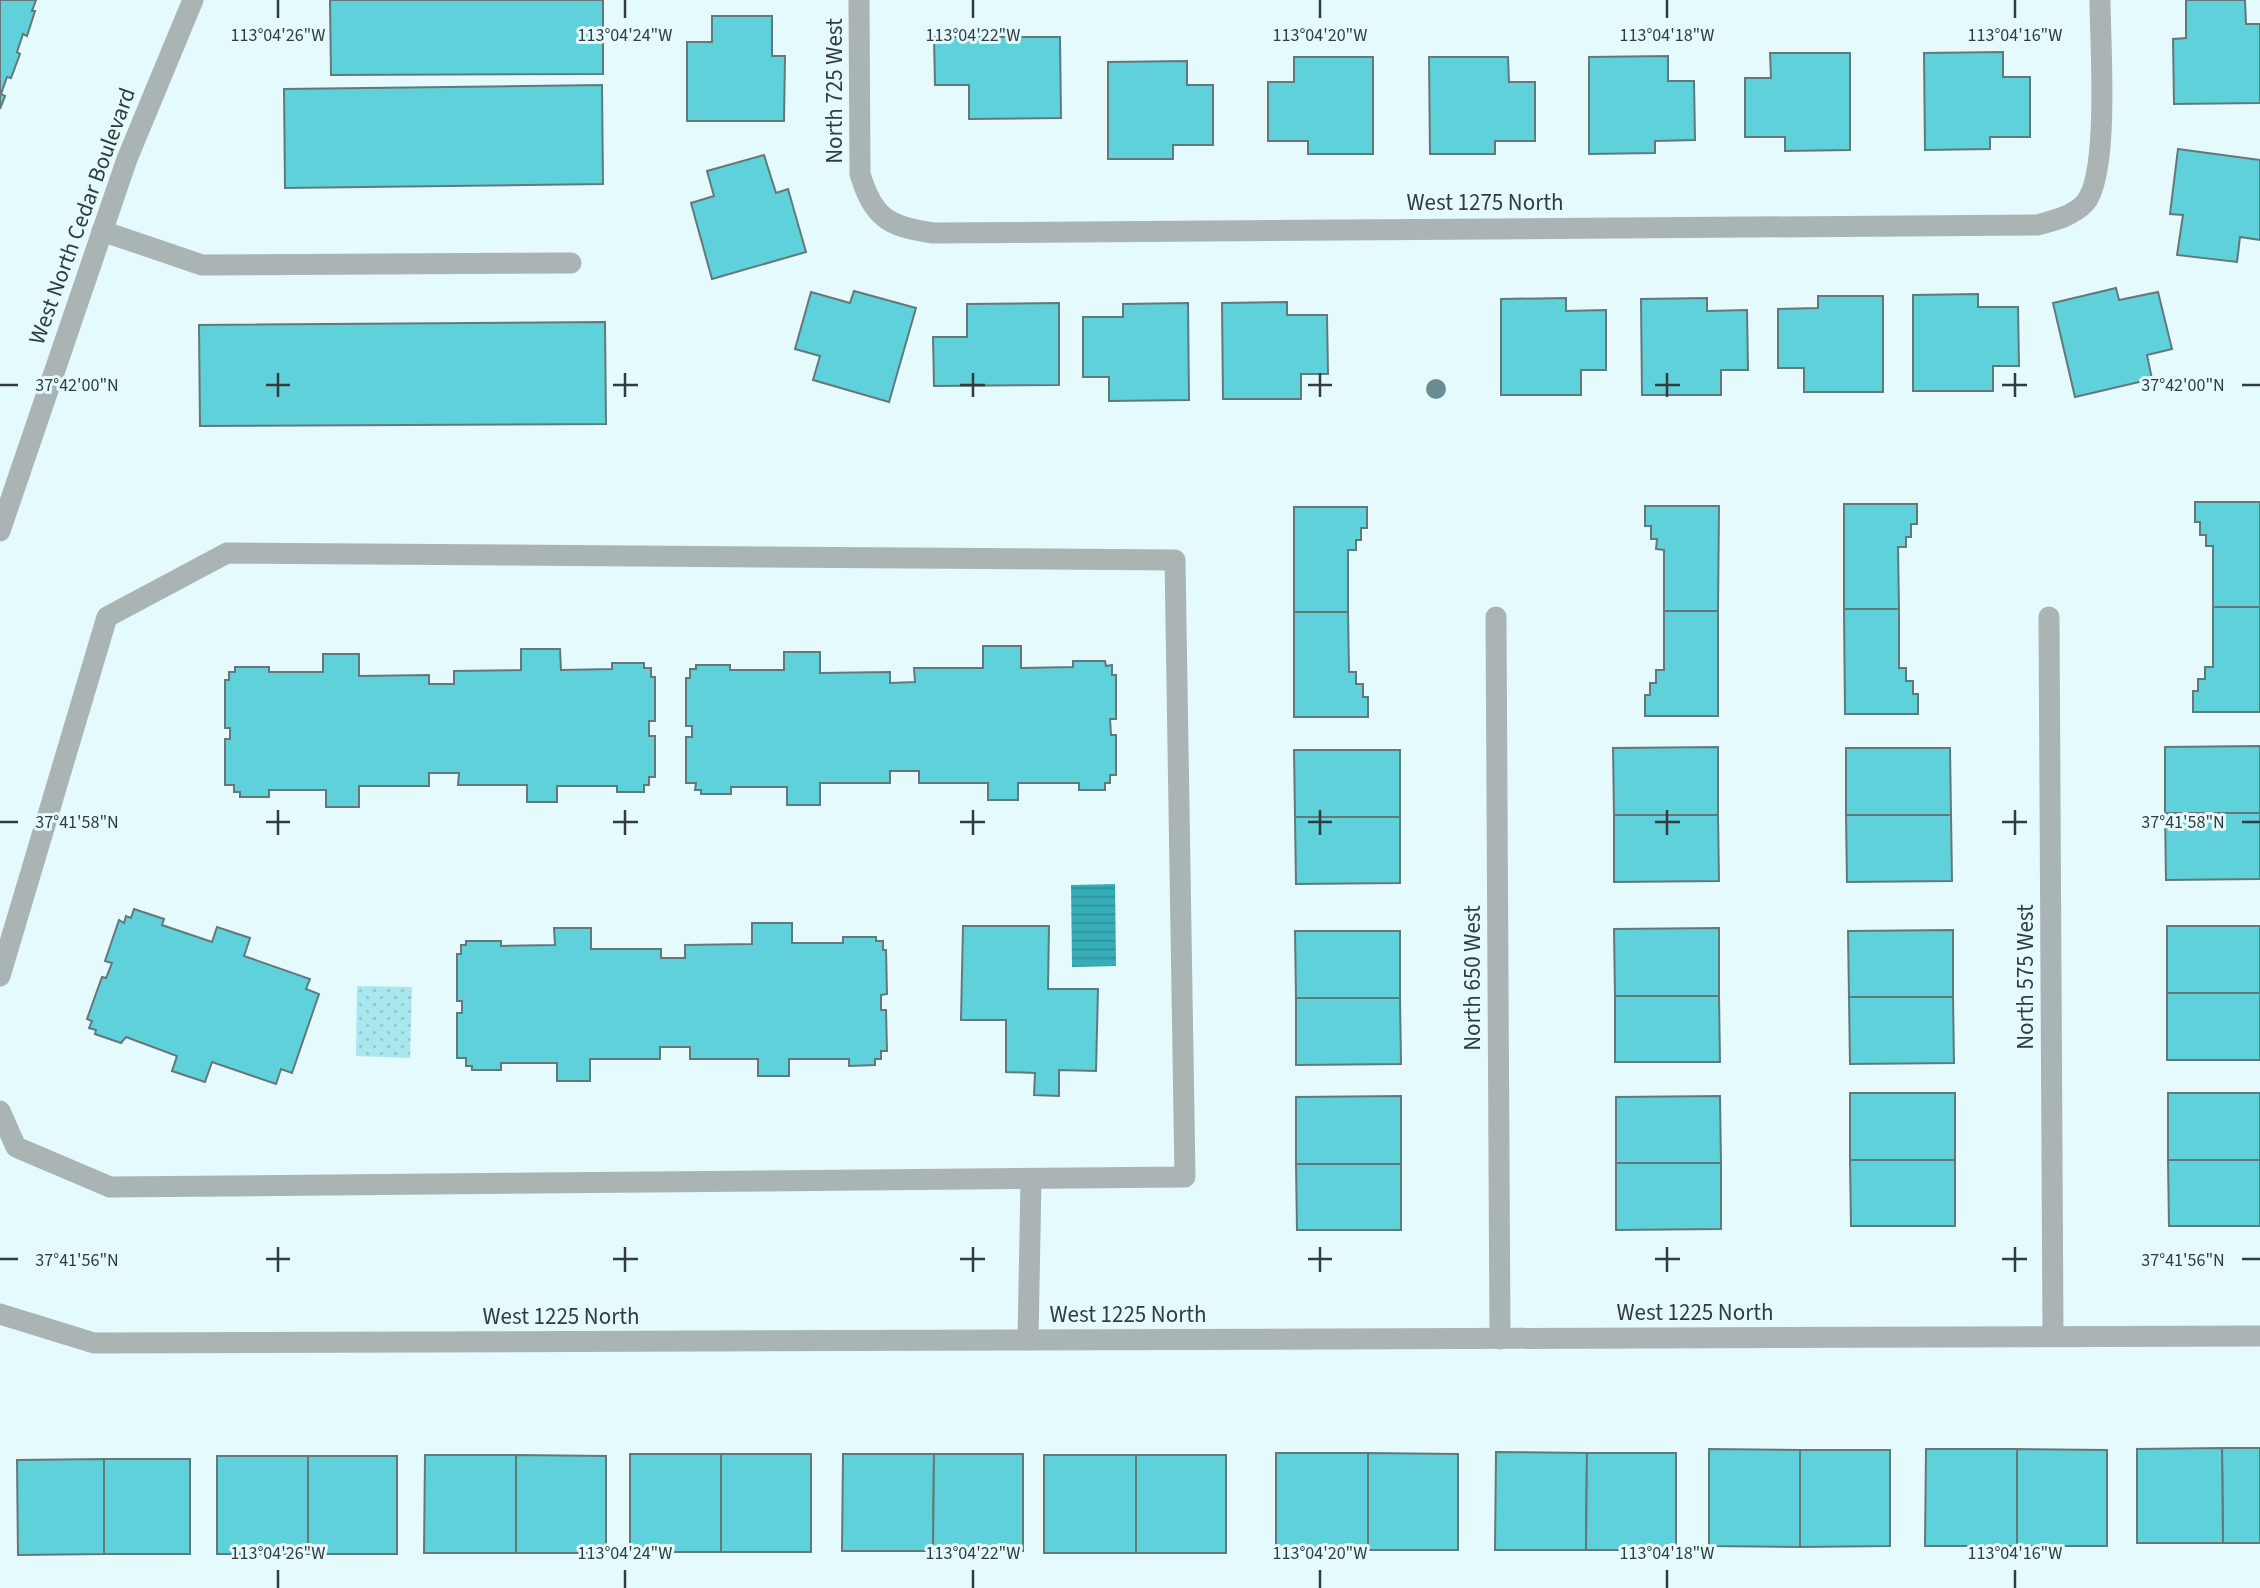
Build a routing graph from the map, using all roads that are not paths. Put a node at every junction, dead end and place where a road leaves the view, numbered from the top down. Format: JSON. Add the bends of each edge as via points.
{"nodes":[{"id":1,"x":193,"y":0,"type":"edge"},
{"id":2,"x":859,"y":0,"type":"edge"},
{"id":3,"x":2100,"y":0,"type":"edge"},
{"id":4,"x":883,"y":218,"type":"joint"},
{"id":5,"x":102,"y":231,"type":"junction"},
{"id":6,"x":571,"y":263,"type":"dead end"},
{"id":7,"x":0,"y":531,"type":"edge"},
{"id":8,"x":1496,"y":617,"type":"dead end"},
{"id":9,"x":2049,"y":617,"type":"dead end"},
{"id":10,"x":0,"y":976,"type":"edge"},
{"id":11,"x":0,"y":1111,"type":"edge"},
{"id":12,"x":1031,"y":1180,"type":"junction"},
{"id":13,"x":0,"y":1314,"type":"edge"},
{"id":14,"x":2053,"y":1336,"type":"junction"},
{"id":15,"x":2260,"y":1336,"type":"edge"},
{"id":16,"x":1500,"y":1339,"type":"junction"},
{"id":17,"x":1028,"y":1340,"type":"junction"}],
"edges":[{"from":1,"to":5,"type":"street","name":"West North Cedar Boulevard"},
{"from":2,"to":4,"type":"street","name":"North 725 West","via":[[860,174],[867,199]]},
{"from":3,"to":4,"type":"street","name":"West 1275 North","via":[[2101,155],[2096,182],[2085,204],[2060,219],[2036,225],[933,233],[905,229]]},
{"from":5,"to":6,"type":"street","via":[[202,265]]},
{"from":5,"to":7,"type":"street","name":"West North Cedar Boulevard"},
{"from":8,"to":16,"type":"street","name":"North 650 West"},
{"from":9,"to":14,"type":"street","name":"North 575 West"},
{"from":10,"to":12,"type":"street","via":[[107,617],[227,553],[1175,560],[1185,1177]]},
{"from":11,"to":12,"type":"street","via":[[16,1147],[110,1187]]},
{"from":12,"to":17,"type":"street"},
{"from":13,"to":17,"type":"street","name":"West 1225 North","via":[[94,1343]]},
{"from":14,"to":15,"type":"street","name":"West 1225 North"},
{"from":14,"to":16,"type":"street","name":"West 1225 North"},
{"from":16,"to":17,"type":"street","name":"West 1225 North"}]}
